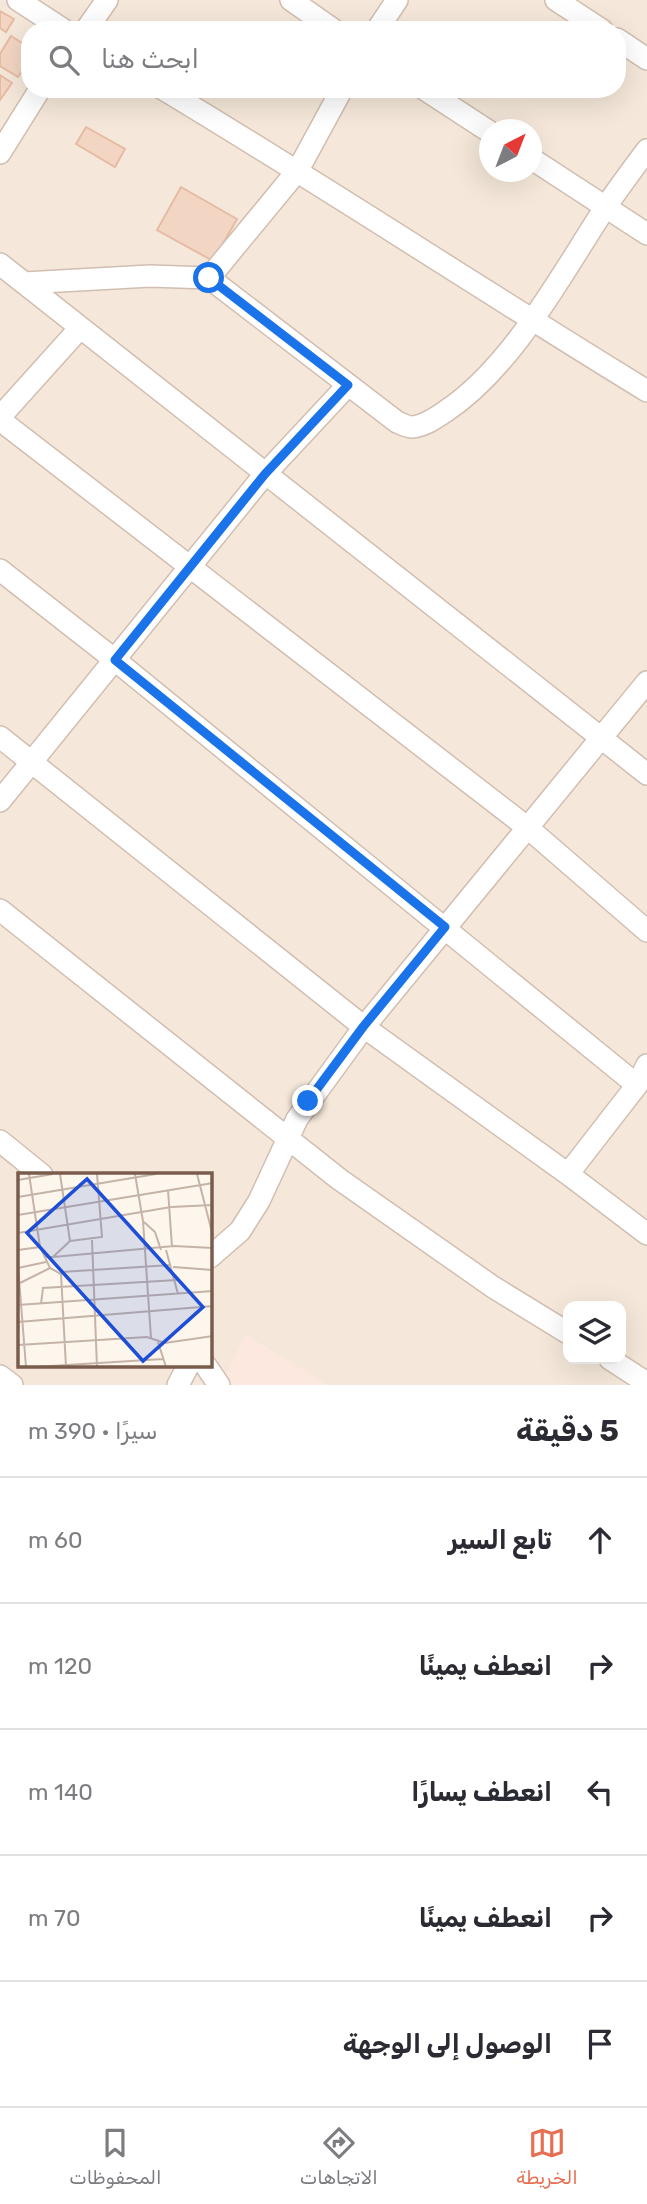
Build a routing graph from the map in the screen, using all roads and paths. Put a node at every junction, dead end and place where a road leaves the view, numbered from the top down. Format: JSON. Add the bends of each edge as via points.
{"nodes":[{"id":1,"x":18,"y":0,"type":"edge"},
{"id":2,"x":107,"y":0,"type":"edge"},
{"id":3,"x":291,"y":0,"type":"edge"},
{"id":4,"x":397,"y":0,"type":"edge"},
{"id":5,"x":556,"y":0,"type":"edge"},
{"id":6,"x":50,"y":21,"type":"edge"},
{"id":7,"x":92,"y":21,"type":"edge"},
{"id":8,"x":321,"y":21,"type":"edge"},
{"id":9,"x":383,"y":21,"type":"edge"},
{"id":10,"x":588,"y":21,"type":"edge"},
{"id":11,"x":626,"y":45,"type":"edge"},
{"id":12,"x":647,"y":59,"type":"edge"},
{"id":13,"x":34,"y":98,"type":"edge"},
{"id":14,"x":178,"y":98,"type":"edge"},
{"id":15,"x":337,"y":98,"type":"edge"},
{"id":16,"x":438,"y":98,"type":"edge"},
{"id":17,"x":479,"y":125,"type":"edge"},
{"id":18,"x":647,"y":150,"type":"edge"},
{"id":19,"x":0,"y":152,"type":"edge"},
{"id":20,"x":542,"y":166,"type":"edge"},
{"id":21,"x":298,"y":170,"type":"junction"},
{"id":22,"x":605,"y":207,"type":"junction"},
{"id":23,"x":647,"y":234,"type":"edge"},
{"id":24,"x":0,"y":264,"type":"edge"},
{"id":25,"x":209,"y":278,"type":"junction"},
{"id":26,"x":24,"y":283,"type":"junction"},
{"id":27,"x":531,"y":320,"type":"junction"},
{"id":28,"x":80,"y":328,"type":"junction"},
{"id":29,"x":348,"y":385,"type":"junction"},
{"id":30,"x":647,"y":391,"type":"edge"},
{"id":31,"x":0,"y":419,"type":"edge"},
{"id":32,"x":265,"y":474,"type":"junction"},
{"id":33,"x":190,"y":566,"type":"junction"},
{"id":34,"x":0,"y":570,"type":"edge"},
{"id":35,"x":115,"y":660,"type":"junction"},
{"id":36,"x":647,"y":682,"type":"edge"},
{"id":37,"x":0,"y":737,"type":"edge"},
{"id":38,"x":602,"y":737,"type":"junction"},
{"id":39,"x":31,"y":762,"type":"junction"},
{"id":40,"x":647,"y":774,"type":"edge"},
{"id":41,"x":0,"y":801,"type":"edge"},
{"id":42,"x":528,"y":828,"type":"junction"},
{"id":43,"x":0,"y":909,"type":"edge"},
{"id":44,"x":445,"y":927,"type":"junction"},
{"id":45,"x":647,"y":931,"type":"edge"},
{"id":46,"x":363,"y":1027,"type":"junction"},
{"id":47,"x":647,"y":1065,"type":"edge"},
{"id":48,"x":637,"y":1084,"type":"junction"},
{"id":49,"x":288,"y":1139,"type":"junction"},
{"id":50,"x":0,"y":1141,"type":"edge"},
{"id":51,"x":40,"y":1173,"type":"edge"},
{"id":52,"x":568,"y":1174,"type":"junction"},
{"id":53,"x":647,"y":1234,"type":"edge"},
{"id":54,"x":212,"y":1255,"type":"edge"},
{"id":55,"x":563,"y":1330,"type":"edge"},
{"id":56,"x":618,"y":1364,"type":"edge"},
{"id":57,"x":187,"y":1367,"type":"edge"},
{"id":58,"x":207,"y":1367,"type":"edge"},
{"id":59,"x":0,"y":1376,"type":"edge"},
{"id":60,"x":647,"y":1383,"type":"edge"},
{"id":61,"x":12,"y":1385,"type":"edge"},
{"id":62,"x":178,"y":1385,"type":"edge"},
{"id":63,"x":219,"y":1385,"type":"edge"}],
"edges":[{"from":1,"to":6,"type":"street"},
{"from":2,"to":7,"type":"street"},
{"from":3,"to":8,"type":"street"},
{"from":4,"to":9,"type":"street"},
{"from":5,"to":10,"type":"street"},
{"from":11,"to":12,"type":"street"},
{"from":13,"to":19,"type":"street"},
{"from":14,"to":21,"type":"street"},
{"from":15,"to":21,"type":"street"},
{"from":16,"to":17,"type":"street"},
{"from":18,"to":22,"type":"street"},
{"from":20,"to":22,"type":"street"},
{"from":21,"to":25,"type":"street"},
{"from":21,"to":27,"type":"street"},
{"from":22,"to":23,"type":"street"},
{"from":22,"to":27,"type":"street"},
{"from":24,"to":26,"type":"street"},
{"from":25,"to":26,"type":"street","via":[[150,276]]},
{"from":25,"to":29,"type":"street"},
{"from":26,"to":28,"type":"street"},
{"from":27,"to":29,"type":"street","via":[[474,390],[422,425],[397,422]]},
{"from":27,"to":30,"type":"street"},
{"from":28,"to":31,"type":"street"},
{"from":28,"to":32,"type":"street"},
{"from":29,"to":32,"type":"street"},
{"from":31,"to":33,"type":"street"},
{"from":32,"to":33,"type":"street"},
{"from":32,"to":38,"type":"street"},
{"from":33,"to":35,"type":"street"},
{"from":33,"to":42,"type":"street"},
{"from":34,"to":35,"type":"street"},
{"from":35,"to":39,"type":"street"},
{"from":35,"to":44,"type":"street"},
{"from":36,"to":38,"type":"street"},
{"from":37,"to":39,"type":"street"},
{"from":38,"to":40,"type":"street"},
{"from":38,"to":42,"type":"street"},
{"from":39,"to":41,"type":"street"},
{"from":39,"to":46,"type":"street"},
{"from":42,"to":44,"type":"street"},
{"from":42,"to":45,"type":"street"},
{"from":43,"to":49,"type":"street"},
{"from":44,"to":46,"type":"street"},
{"from":44,"to":48,"type":"street"},
{"from":46,"to":49,"type":"street","via":[[308,1101]]},
{"from":46,"to":52,"type":"street"},
{"from":47,"to":48,"type":"street"},
{"from":48,"to":52,"type":"street"},
{"from":49,"to":54,"type":"street","via":[[246,1221]]},
{"from":49,"to":55,"type":"street","via":[[493,1287]]},
{"from":50,"to":51,"type":"street"},
{"from":52,"to":53,"type":"street"},
{"from":56,"to":60,"type":"street"},
{"from":57,"to":62,"type":"street"},
{"from":58,"to":63,"type":"street"},
{"from":59,"to":61,"type":"street"}]}
